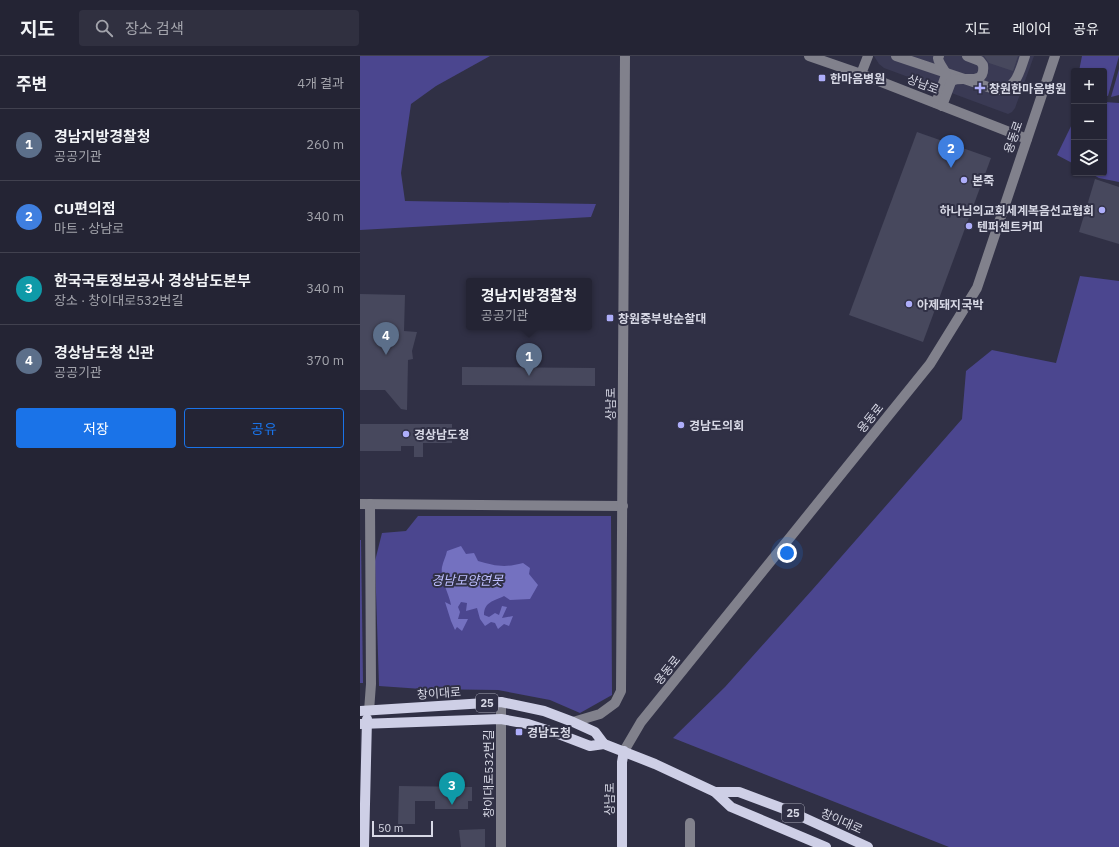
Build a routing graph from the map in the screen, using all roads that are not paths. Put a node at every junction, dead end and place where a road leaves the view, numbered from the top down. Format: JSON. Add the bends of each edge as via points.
{"nodes":[{"id":1,"x":625,"y":56,"type":"edge"},
{"id":2,"x":809,"y":56,"type":"edge"},
{"id":3,"x":868,"y":56,"type":"edge"},
{"id":4,"x":896,"y":56,"type":"edge"},
{"id":5,"x":940,"y":56,"type":"edge"},
{"id":6,"x":967,"y":56,"type":"edge"},
{"id":7,"x":1025,"y":56,"type":"edge"},
{"id":8,"x":1055,"y":56,"type":"edge"},
{"id":9,"x":946,"y":73,"type":"junction"},
{"id":10,"x":861,"y":74,"type":"junction"},
{"id":11,"x":966,"y":80,"type":"junction"},
{"id":12,"x":939,"y":104,"type":"junction"},
{"id":13,"x":1027,"y":139,"type":"junction"},
{"id":14,"x":365,"y":504,"type":"edge"},
{"id":15,"x":623,"y":506,"type":"junction"},
{"id":16,"x":501,"y":702,"type":"junction"},
{"id":17,"x":364,"y":711,"type":"edge"},
{"id":18,"x":501,"y":719,"type":"junction"},
{"id":19,"x":573,"y":722,"type":"junction"},
{"id":20,"x":363,"y":724,"type":"edge"},
{"id":21,"x":604,"y":744,"type":"junction"},
{"id":22,"x":624,"y":751,"type":"junction"},
{"id":23,"x":715,"y":792,"type":"junction"},
{"id":24,"x":690,"y":823,"type":"dead end"},
{"id":25,"x":364,"y":847,"type":"edge"},
{"id":26,"x":501,"y":847,"type":"edge"},
{"id":27,"x":622,"y":847,"type":"edge"},
{"id":28,"x":690,"y":847,"type":"edge"},
{"id":29,"x":826,"y":847,"type":"edge"},
{"id":30,"x":868,"y":847,"type":"edge"}],
"edges":[{"from":1,"to":15,"type":"street","name":"상남로"},
{"from":2,"to":10,"type":"street","name":"상남로"},
{"from":3,"to":10,"type":"street"},
{"from":4,"to":9,"type":"street"},
{"from":5,"to":9,"type":"street","via":[[939,63]]},
{"from":6,"to":11,"type":"street","via":[[980,61],[983,69],[979,77]]},
{"from":7,"to":11,"type":"street","via":[[1018,78],[1003,90]]},
{"from":8,"to":13,"type":"street","name":"용동로"},
{"from":9,"to":11,"type":"street"},
{"from":9,"to":12,"type":"street"},
{"from":10,"to":12,"type":"street","name":"상남로"},
{"from":11,"to":12,"type":"street","via":[[954,79]]},
{"from":12,"to":13,"type":"street","name":"상남로"},
{"from":13,"to":22,"type":"street","name":"용동로","via":[[977,288],[930,364],[641,722]]},
{"from":14,"to":15,"type":"street"},
{"from":14,"to":17,"type":"street","via":[[371,684]]},
{"from":15,"to":19,"type":"street","name":"상남로","via":[[621,691],[615,703],[600,714]]},
{"from":16,"to":17,"type":"main road","name":"창이대로","number":"25"},
{"from":16,"to":18,"type":"street","name":"창이대로532번길"},
{"from":16,"to":19,"type":"main road","name":"창이대로","number":"25","via":[[544,711]]},
{"from":17,"to":20,"type":"main road"},
{"from":18,"to":20,"type":"main road","name":"창이대로"},
{"from":18,"to":21,"type":"main road","name":"창이대로","via":[[549,730],[590,746]]},
{"from":18,"to":26,"type":"street","name":"창이대로532번길"},
{"from":19,"to":21,"type":"main road","name":"창이대로","number":"25","via":[[594,732]]},
{"from":20,"to":25,"type":"main road"},
{"from":21,"to":22,"type":"main road","name":"창이대로","number":"25"},
{"from":22,"to":23,"type":"main road","name":"창이대로","number":"25"},
{"from":22,"to":27,"type":"main road","name":"상남로"},
{"from":23,"to":29,"type":"main road","name":"창이대로","number":"25","via":[[731,807]]},
{"from":23,"to":30,"type":"main road","name":"창이대로","number":"25","via":[[739,792],[787,810]]},
{"from":24,"to":28,"type":"street"}]}
